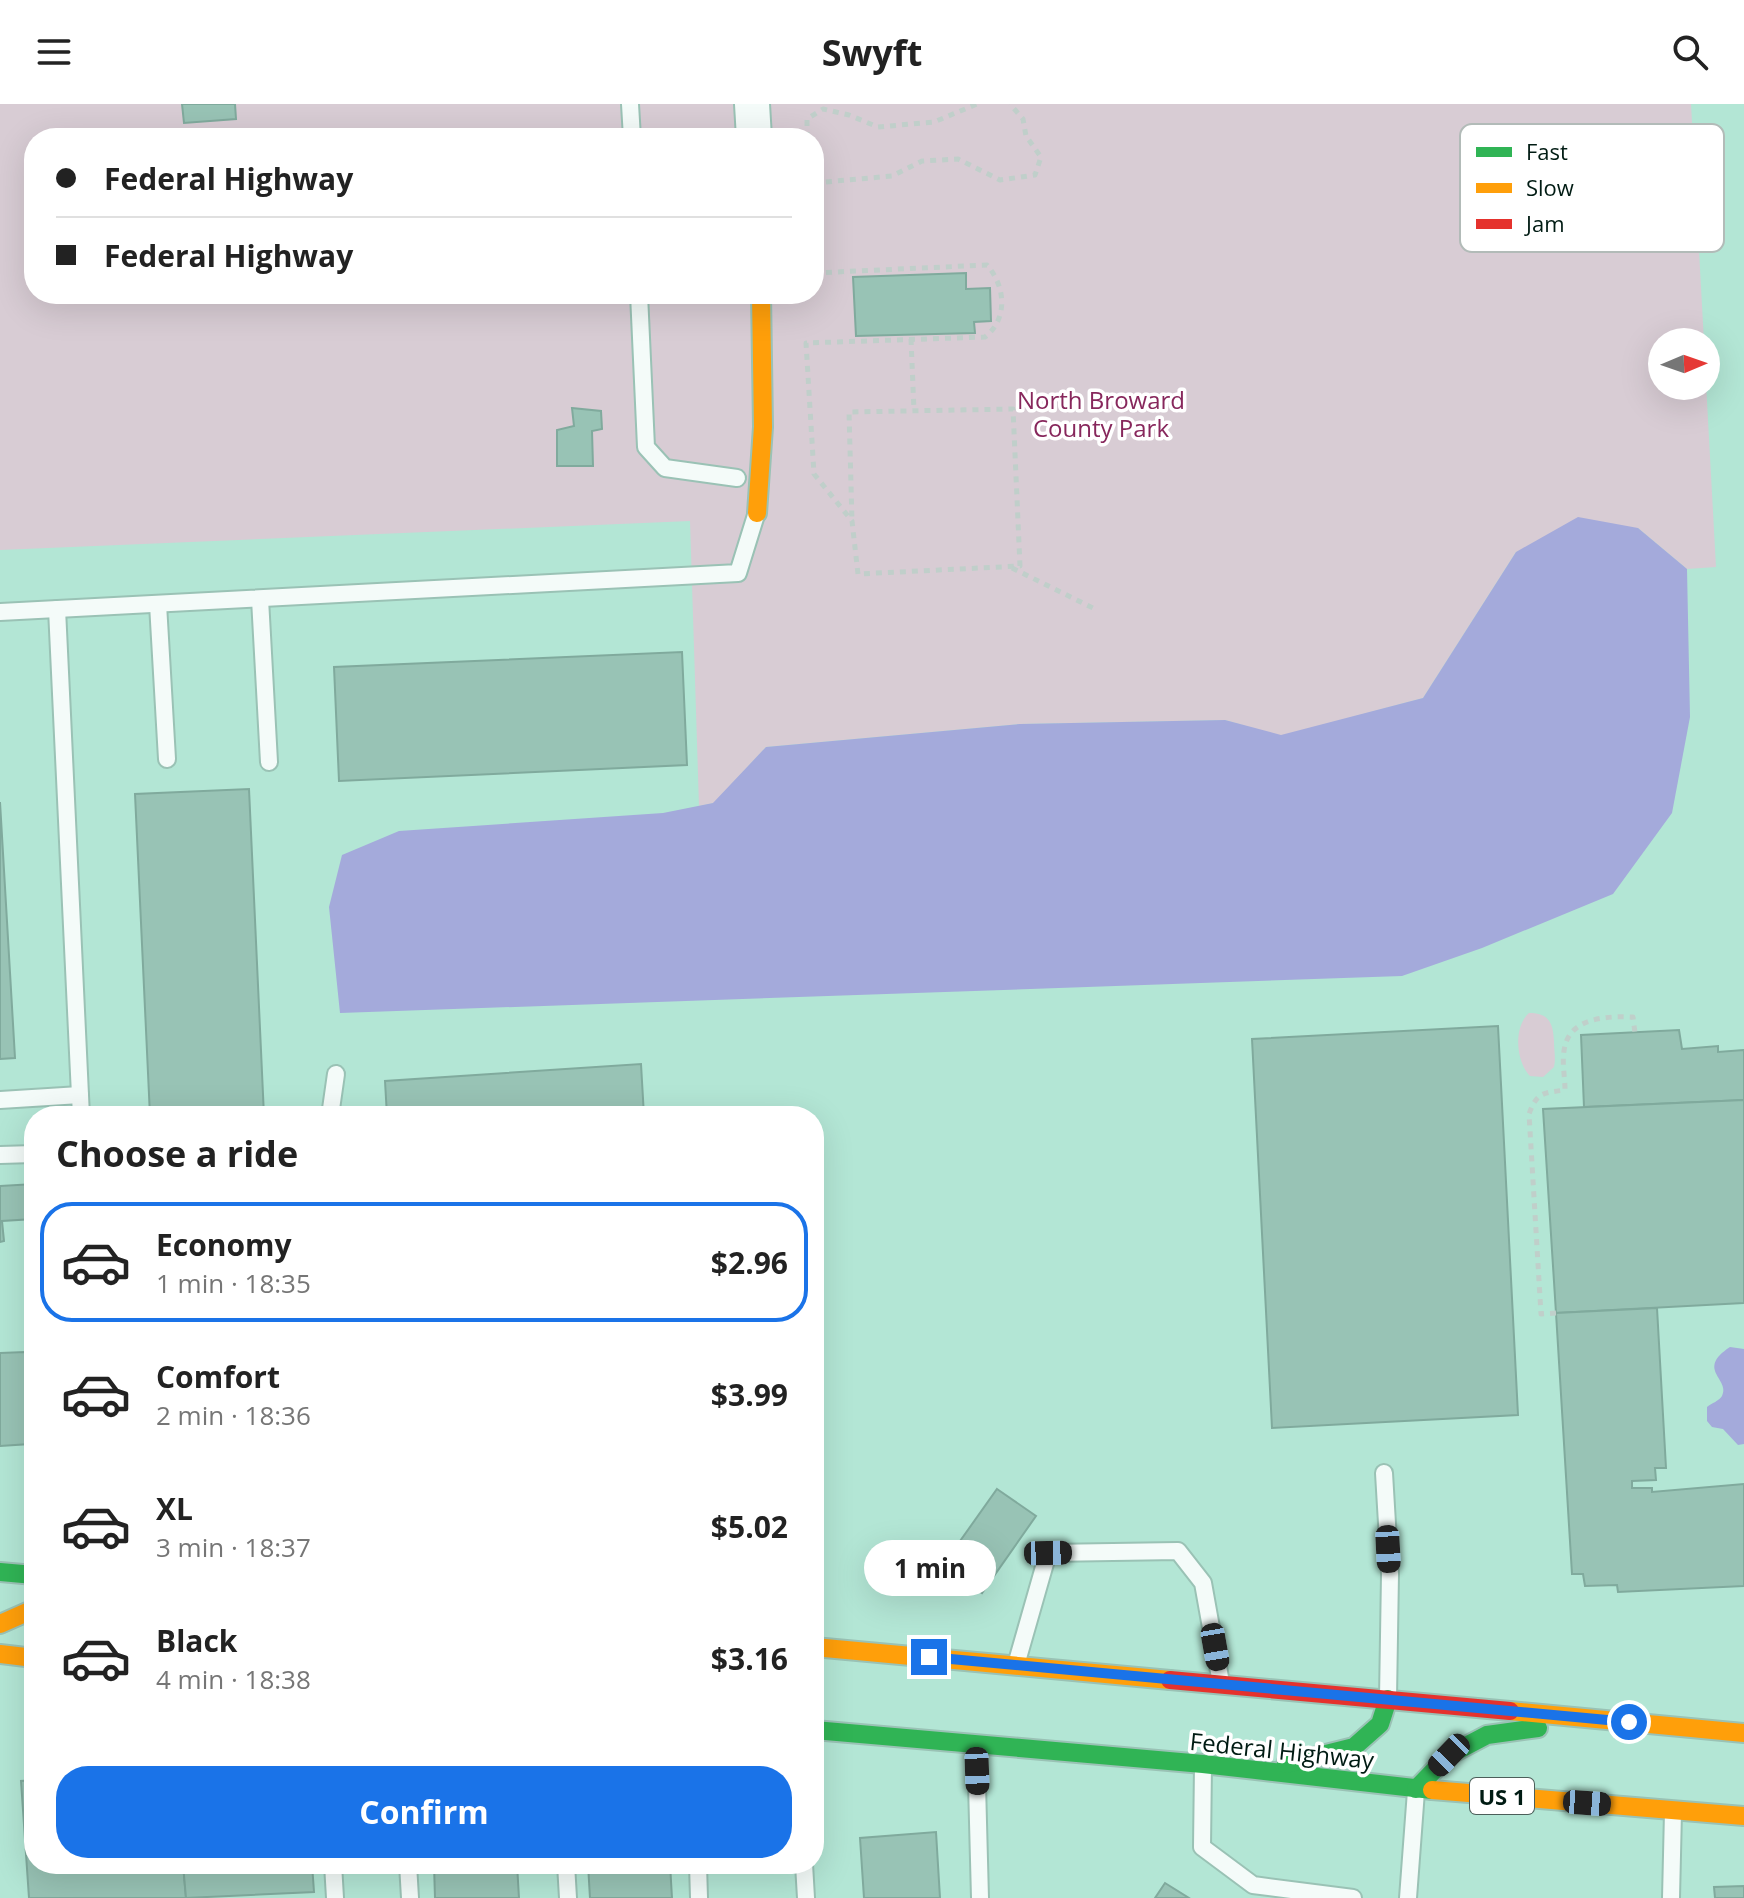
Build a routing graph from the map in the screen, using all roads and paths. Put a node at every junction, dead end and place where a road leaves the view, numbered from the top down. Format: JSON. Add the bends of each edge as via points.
{"nodes":[{"id":1,"x":630,"y":104,"type":"edge"},
{"id":2,"x":752,"y":104,"type":"edge"},
{"id":3,"x":977,"y":104,"type":"edge"},
{"id":4,"x":1010,"y":104,"type":"edge"},
{"id":5,"x":822,"y":106,"type":"edge"},
{"id":6,"x":631,"y":128,"type":"edge"},
{"id":7,"x":753,"y":128,"type":"edge"},
{"id":8,"x":807,"y":128,"type":"edge"},
{"id":9,"x":824,"y":182,"type":"edge"},
{"id":10,"x":824,"y":273,"type":"edge"},
{"id":11,"x":639,"y":304,"type":"edge"},
{"id":12,"x":761,"y":304,"type":"edge"},
{"id":13,"x":911,"y":339,"type":"junction"},
{"id":14,"x":914,"y":411,"type":"junction"},
{"id":15,"x":750,"y":495,"type":"junction"},
{"id":16,"x":852,"y":521,"type":"junction"},
{"id":17,"x":1009,"y":566,"type":"junction"},
{"id":18,"x":260,"y":599,"type":"junction"},
{"id":19,"x":158,"y":604,"type":"junction"},
{"id":20,"x":57,"y":609,"type":"junction"},
{"id":21,"x":1097,"y":610,"type":"dead end"},
{"id":22,"x":0,"y":612,"type":"edge"},
{"id":23,"x":167,"y":759,"type":"dead end"},
{"id":24,"x":269,"y":762,"type":"dead end"},
{"id":25,"x":1635,"y":1033,"type":"dead end"},
{"id":26,"x":336,"y":1074,"type":"dead end"},
{"id":27,"x":80,"y":1095,"type":"junction"},
{"id":28,"x":0,"y":1100,"type":"edge"},
{"id":29,"x":81,"y":1106,"type":"edge"},
{"id":30,"x":331,"y":1106,"type":"edge"},
{"id":31,"x":24,"y":1154,"type":"edge"},
{"id":32,"x":0,"y":1155,"type":"edge"},
{"id":33,"x":1556,"y":1313,"type":"dead end"},
{"id":34,"x":1384,"y":1473,"type":"dead end"},
{"id":35,"x":0,"y":1572,"type":"edge"},
{"id":36,"x":24,"y":1574,"type":"edge"},
{"id":37,"x":24,"y":1613,"type":"edge"},
{"id":38,"x":0,"y":1624,"type":"edge"},
{"id":39,"x":824,"y":1648,"type":"edge"},
{"id":40,"x":0,"y":1654,"type":"edge"},
{"id":41,"x":24,"y":1657,"type":"edge"},
{"id":42,"x":1016,"y":1665,"type":"junction"},
{"id":43,"x":1221,"y":1684,"type":"junction"},
{"id":44,"x":1388,"y":1699,"type":"junction"},
{"id":45,"x":1600,"y":1719,"type":"junction"},
{"id":46,"x":824,"y":1731,"type":"edge"},
{"id":47,"x":1744,"y":1733,"type":"edge"},
{"id":48,"x":976,"y":1744,"type":"junction"},
{"id":49,"x":1203,"y":1764,"type":"junction"},
{"id":50,"x":1260,"y":1771,"type":"junction"},
{"id":51,"x":1416,"y":1789,"type":"junction"},
{"id":52,"x":1673,"y":1809,"type":"junction"},
{"id":53,"x":1744,"y":1816,"type":"edge"},
{"id":54,"x":334,"y":1874,"type":"edge"},
{"id":55,"x":409,"y":1874,"type":"edge"},
{"id":56,"x":567,"y":1874,"type":"edge"},
{"id":57,"x":698,"y":1874,"type":"edge"},
{"id":58,"x":805,"y":1874,"type":"edge"},
{"id":59,"x":335,"y":1898,"type":"edge"},
{"id":60,"x":410,"y":1898,"type":"edge"},
{"id":61,"x":568,"y":1898,"type":"edge"},
{"id":62,"x":699,"y":1898,"type":"edge"},
{"id":63,"x":806,"y":1898,"type":"edge"},
{"id":64,"x":980,"y":1898,"type":"edge"},
{"id":65,"x":1353,"y":1898,"type":"edge"},
{"id":66,"x":1408,"y":1898,"type":"edge"},
{"id":67,"x":1671,"y":1898,"type":"edge"}],
"edges":[{"from":1,"to":6,"type":"lane"},
{"from":2,"to":7,"type":"street"},
{"from":3,"to":5,"type":"path","via":[[934,122],[878,127]]},
{"from":4,"to":9,"type":"path","via":[[1041,157],[1035,175],[1000,180],[958,159],[922,161],[892,176]]},
{"from":5,"to":8,"type":"path","via":[[807,119]]},
{"from":10,"to":13,"type":"path","via":[[987,265],[1001,296],[1002,318],[995,329],[985,337]]},
{"from":11,"to":15,"type":"lane","via":[[646,447],[665,468]]},
{"from":12,"to":15,"type":"main road","via":[[763,427]]},
{"from":13,"to":14,"type":"path"},
{"from":13,"to":16,"type":"path","via":[[806,343],[814,474]]},
{"from":14,"to":16,"type":"path","via":[[849,412]]},
{"from":14,"to":17,"type":"path","via":[[1013,409],[1020,566]]},
{"from":15,"to":18,"type":"lane","via":[[738,573]]},
{"from":16,"to":17,"type":"path","via":[[858,574]]},
{"from":17,"to":21,"type":"path"},
{"from":18,"to":19,"type":"lane"},
{"from":18,"to":24,"type":"lane"},
{"from":19,"to":20,"type":"lane"},
{"from":19,"to":23,"type":"lane"},
{"from":20,"to":22,"type":"lane"},
{"from":20,"to":27,"type":"lane"},
{"from":25,"to":33,"type":"path","via":[[1633,1017],[1609,1016],[1574,1029],[1564,1051],[1565,1090],[1544,1093],[1534,1100],[1529,1114],[1541,1314]]},
{"from":26,"to":30,"type":"lane"},
{"from":27,"to":28,"type":"lane"},
{"from":27,"to":29,"type":"lane"},
{"from":31,"to":32,"type":"lane"},
{"from":34,"to":44,"type":"lane","via":[[1390,1574]]},
{"from":35,"to":36,"type":"main road"},
{"from":37,"to":38,"type":"main road"},
{"from":39,"to":42,"type":"main road"},
{"from":40,"to":41,"type":"main road"},
{"from":42,"to":43,"type":"main road"},
{"from":42,"to":43,"type":"lane","via":[[1048,1553],[1178,1551],[1203,1583]]},
{"from":43,"to":44,"type":"main road"},
{"from":44,"to":45,"type":"main road"},
{"from":44,"to":50,"type":"main road","via":[[1380,1724],[1354,1747]]},
{"from":45,"to":47,"type":"main road"},
{"from":45,"to":51,"type":"main road","via":[[1487,1735],[1449,1755]]},
{"from":46,"to":48,"type":"main road","name":"Federal Highway","number":"US 1"},
{"from":48,"to":49,"type":"main road","name":"Federal Highway","number":"US 1"},
{"from":48,"to":64,"type":"lane"},
{"from":49,"to":50,"type":"main road","name":"Federal Highway","number":"US 1"},
{"from":49,"to":65,"type":"lane","via":[[1202,1847],[1253,1885]]},
{"from":50,"to":51,"type":"main road","name":"Federal Highway","number":"US 1"},
{"from":51,"to":52,"type":"main road","name":"Federal Highway","number":"US 1"},
{"from":51,"to":66,"type":"lane"},
{"from":52,"to":53,"type":"main road","name":"Federal Highway","number":"US 1"},
{"from":52,"to":67,"type":"lane"},
{"from":54,"to":59,"type":"lane"},
{"from":55,"to":60,"type":"lane"},
{"from":56,"to":61,"type":"lane"},
{"from":57,"to":62,"type":"lane"},
{"from":58,"to":63,"type":"lane"}]}
